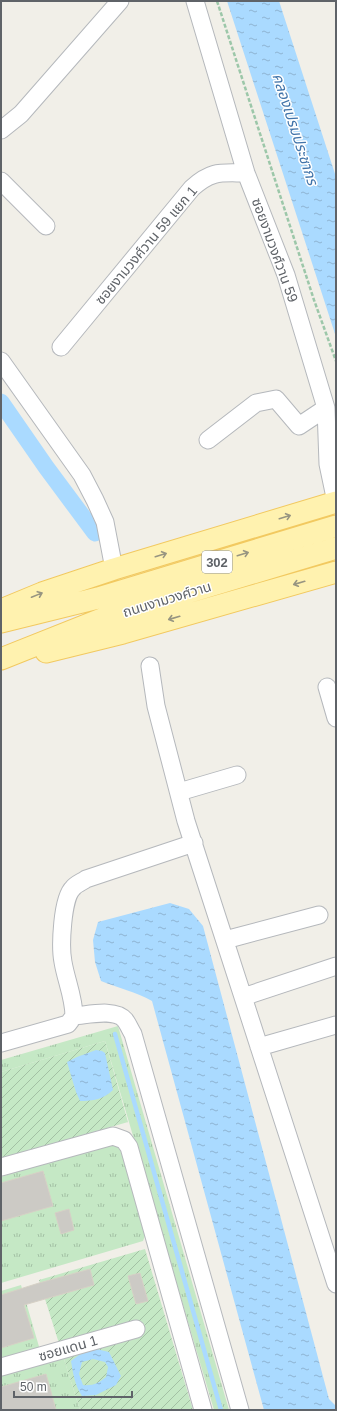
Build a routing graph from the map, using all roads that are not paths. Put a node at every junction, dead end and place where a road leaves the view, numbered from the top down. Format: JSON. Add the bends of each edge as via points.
{"nodes":[{"id":1,"x":120,"y":1,"type":"edge"},
{"id":2,"x":195,"y":1,"type":"edge"},
{"id":3,"x":1,"y":130,"type":"edge"},
{"id":4,"x":246,"y":173,"type":"junction"},
{"id":5,"x":1,"y":181,"type":"edge"},
{"id":6,"x":46,"y":226,"type":"dead end"},
{"id":7,"x":61,"y":347,"type":"dead end"},
{"id":8,"x":1,"y":361,"type":"edge"},
{"id":9,"x":326,"y":408,"type":"junction"},
{"id":10,"x":208,"y":440,"type":"dead end"},
{"id":11,"x":336,"y":502,"type":"edge"},
{"id":12,"x":336,"y":526,"type":"edge"},
{"id":13,"x":336,"y":548,"type":"edge"},
{"id":14,"x":114,"y":569,"type":"junction"},
{"id":15,"x":336,"y":572,"type":"edge"},
{"id":16,"x":1,"y":610,"type":"edge"},
{"id":17,"x":1,"y":622,"type":"edge"},
{"id":18,"x":1,"y":660,"type":"edge"},
{"id":19,"x":150,"y":666,"type":"dead end"},
{"id":20,"x":326,"y":687,"type":"dead end"},
{"id":21,"x":336,"y":718,"type":"edge"},
{"id":22,"x":237,"y":775,"type":"dead end"},
{"id":23,"x":179,"y":792,"type":"junction"},
{"id":24,"x":194,"y":843,"type":"junction"},
{"id":25,"x":318,"y":915,"type":"dead end"},
{"id":26,"x":225,"y":940,"type":"junction"},
{"id":27,"x":336,"y":966,"type":"edge"},
{"id":28,"x":243,"y":997,"type":"junction"},
{"id":29,"x":74,"y":1016,"type":"junction"},
{"id":30,"x":336,"y":1025,"type":"edge"},
{"id":31,"x":1,"y":1043,"type":"edge"},
{"id":32,"x":259,"y":1047,"type":"junction"},
{"id":33,"x":1,"y":1167,"type":"edge"},
{"id":34,"x":333,"y":1260,"type":"edge"},
{"id":35,"x":336,"y":1284,"type":"edge"},
{"id":36,"x":136,"y":1329,"type":"dead end"},
{"id":37,"x":1,"y":1367,"type":"edge"},
{"id":38,"x":203,"y":1410,"type":"edge"},
{"id":39,"x":240,"y":1410,"type":"edge"}],
"edges":[{"from":1,"to":3,"type":"street","via":[[21,114]]},
{"from":2,"to":4,"type":"street","name":"ซอยงามวงศ์วาน 59"},
{"from":4,"to":7,"type":"street","name":"ซอยงามวงศ์วาน 59 แยก 1","via":[[217,173],[202,178]]},
{"from":4,"to":9,"type":"street","name":"ซอยงามวงศ์วาน 59","via":[[286,275]]},
{"from":5,"to":6,"type":"street"},
{"from":8,"to":14,"type":"street","via":[[82,475],[105,522]]},
{"from":9,"to":10,"type":"street","via":[[299,426],[276,399],[256,403]]},
{"from":9,"to":11,"type":"street","name":"ซอยงามวงศ์วาน 59","via":[[328,464]]},
{"from":14,"to":11,"type":"main road","one_way":true},
{"from":17,"to":12,"type":"main road","name":"ถนนงามวงศ์วาน","number":"302","one_way":true,"via":[[98,598]]},
{"from":13,"to":18,"type":"main road","name":"ถนนงามวงศ์วาน","number":"302","via":[[104,618]]},
{"from":16,"to":14,"type":"main road","one_way":true},
{"from":15,"to":18,"type":"main road","one_way":true,"via":[[116,635],[52,651]]},
{"from":19,"to":23,"type":"street","via":[[156,706]]},
{"from":20,"to":21,"type":"street"},
{"from":22,"to":23,"type":"street"},
{"from":23,"to":24,"type":"street"},
{"from":24,"to":26,"type":"street"},
{"from":24,"to":29,"type":"street","via":[[86,879],[72,888],[66,902],[62,931],[62,961]]},
{"from":25,"to":26,"type":"street"},
{"from":26,"to":28,"type":"street"},
{"from":27,"to":28,"type":"street"},
{"from":28,"to":32,"type":"street"},
{"from":29,"to":31,"type":"street","via":[[68,1024]]},
{"from":29,"to":39,"type":"street","via":[[111,1013],[120,1015],[133,1034]]},
{"from":30,"to":32,"type":"street"},
{"from":32,"to":34,"type":"street"},
{"from":33,"to":38,"type":"street","via":[[113,1136],[124,1140],[129,1147]]},
{"from":34,"to":35,"type":"street"},
{"from":36,"to":37,"type":"street","name":"ซอยแดน 1"}]}
